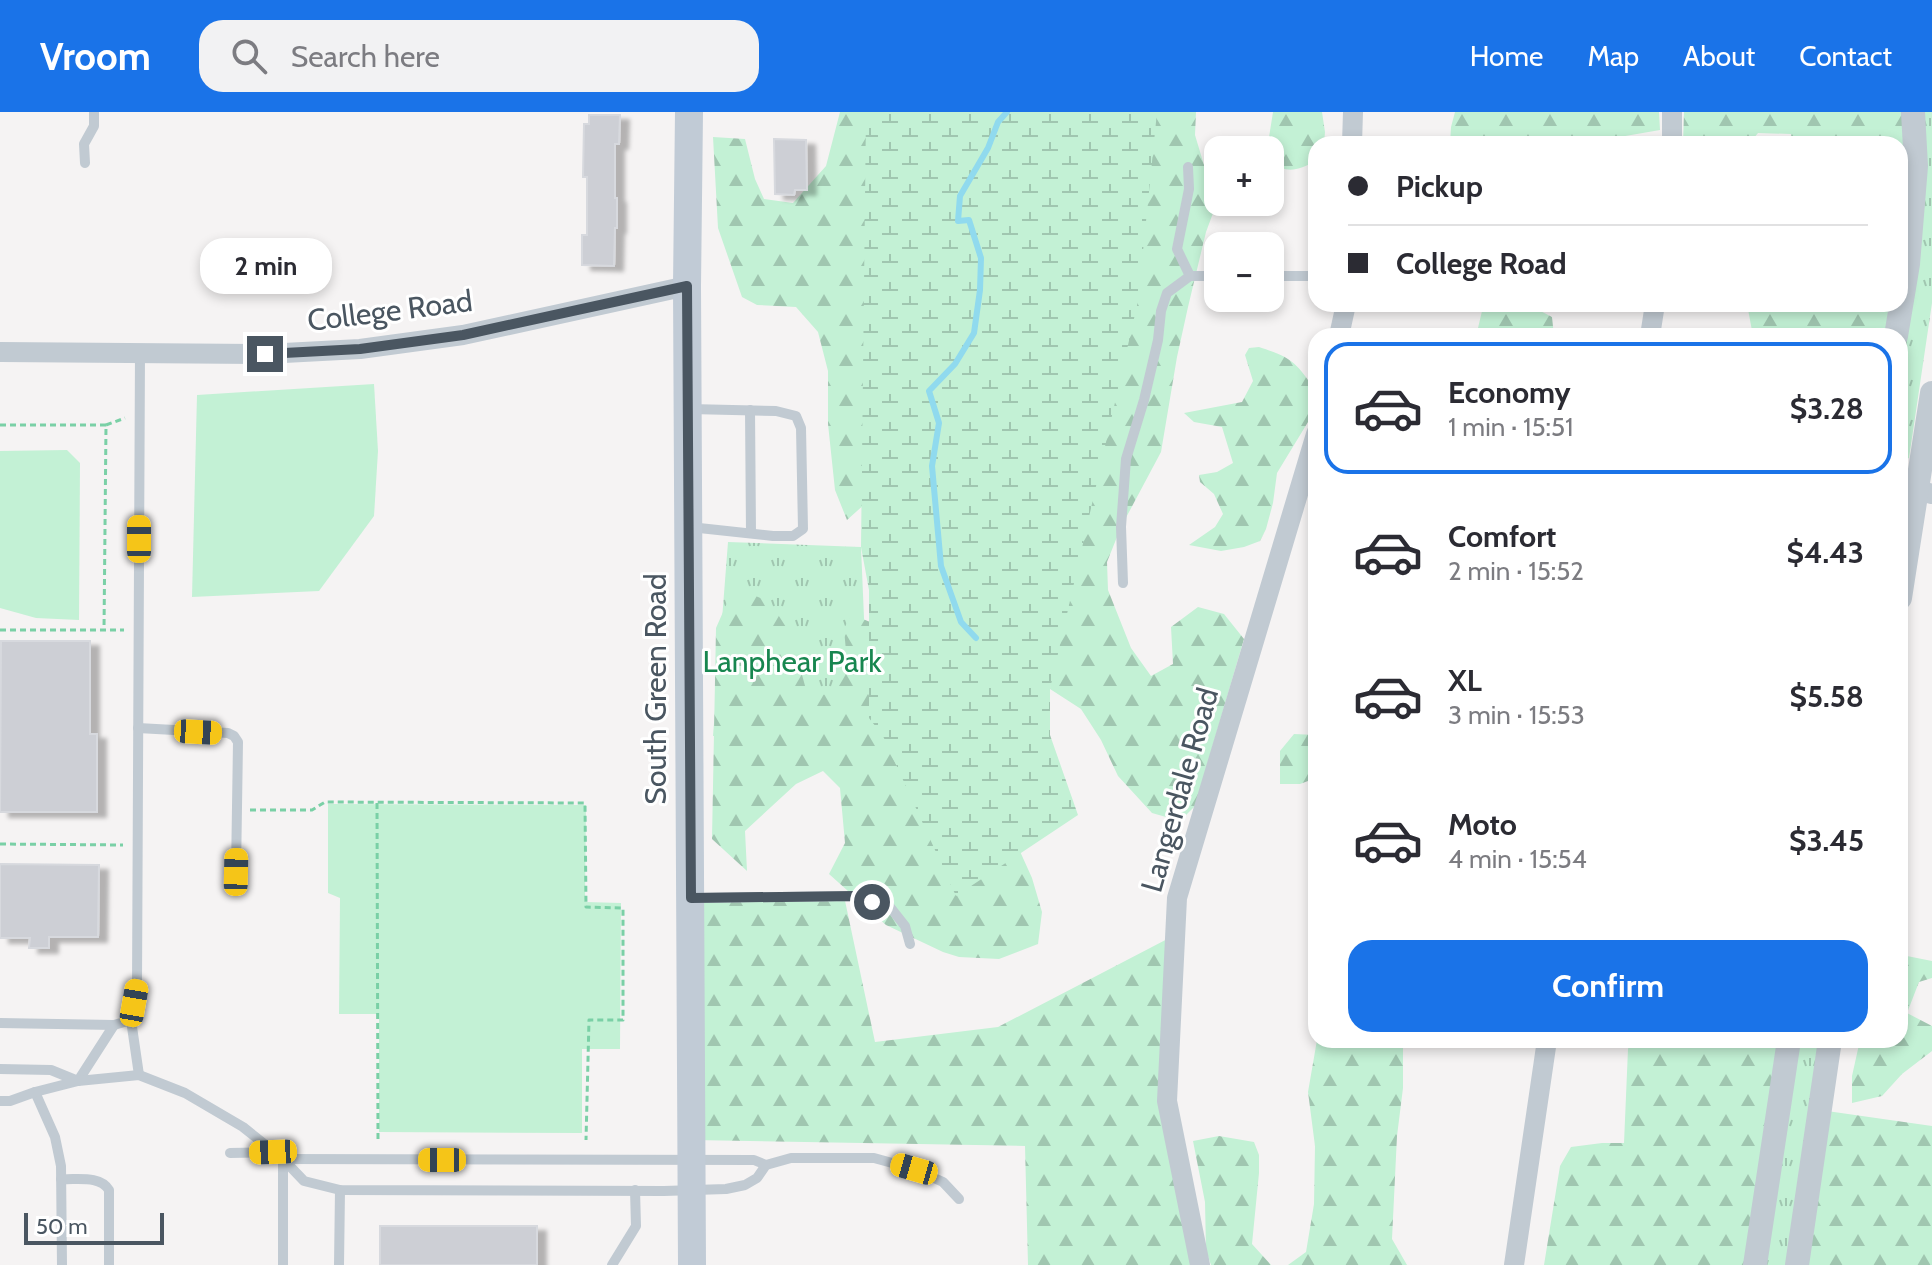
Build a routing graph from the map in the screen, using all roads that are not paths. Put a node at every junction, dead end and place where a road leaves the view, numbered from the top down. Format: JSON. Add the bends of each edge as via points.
{"nodes":[{"id":1,"x":94,"y":112,"type":"edge"},
{"id":2,"x":689,"y":112,"type":"edge"},
{"id":3,"x":1353,"y":112,"type":"edge"},
{"id":4,"x":1672,"y":112,"type":"edge"},
{"id":5,"x":1913,"y":112,"type":"edge"},
{"id":6,"x":1352,"y":136,"type":"edge"},
{"id":7,"x":1672,"y":136,"type":"edge"},
{"id":8,"x":85,"y":163,"type":"dead end"},
{"id":9,"x":1188,"y":167,"type":"dead end"},
{"id":10,"x":1908,"y":264,"type":"edge"},
{"id":11,"x":1190,"y":276,"type":"junction"},
{"id":12,"x":1204,"y":276,"type":"edge"},
{"id":13,"x":1284,"y":276,"type":"edge"},
{"id":14,"x":1308,"y":276,"type":"edge"},
{"id":15,"x":687,"y":286,"type":"junction"},
{"id":16,"x":0,"y":352,"type":"edge"},
{"id":17,"x":140,"y":353,"type":"junction"},
{"id":18,"x":1932,"y":393,"type":"edge"},
{"id":19,"x":688,"y":409,"type":"junction"},
{"id":20,"x":750,"y":410,"type":"junction"},
{"id":21,"x":1308,"y":461,"type":"edge"},
{"id":22,"x":1917,"y":489,"type":"edge"},
{"id":23,"x":689,"y":527,"type":"junction"},
{"id":24,"x":751,"y":533,"type":"junction"},
{"id":25,"x":1908,"y":547,"type":"edge"},
{"id":26,"x":1123,"y":583,"type":"dead end"},
{"id":27,"x":138,"y":728,"type":"junction"},
{"id":28,"x":236,"y":872,"type":"dead end"},
{"id":29,"x":691,"y":898,"type":"junction"},
{"id":30,"x":910,"y":944,"type":"dead end"},
{"id":31,"x":131,"y":1020,"type":"junction"},
{"id":32,"x":0,"y":1023,"type":"edge"},
{"id":33,"x":114,"y":1025,"type":"junction"},
{"id":34,"x":1546,"y":1048,"type":"edge"},
{"id":35,"x":1788,"y":1048,"type":"edge"},
{"id":36,"x":1829,"y":1048,"type":"edge"},
{"id":37,"x":0,"y":1069,"type":"edge"},
{"id":38,"x":139,"y":1075,"type":"junction"},
{"id":39,"x":78,"y":1081,"type":"junction"},
{"id":40,"x":35,"y":1092,"type":"junction"},
{"id":41,"x":0,"y":1101,"type":"edge"},
{"id":42,"x":273,"y":1152,"type":"junction"},
{"id":43,"x":230,"y":1153,"type":"dead end"},
{"id":44,"x":283,"y":1159,"type":"junction"},
{"id":45,"x":692,"y":1161,"type":"junction"},
{"id":46,"x":766,"y":1165,"type":"junction"},
{"id":47,"x":61,"y":1179,"type":"junction"},
{"id":48,"x":340,"y":1190,"type":"junction"},
{"id":49,"x":635,"y":1190,"type":"junction"},
{"id":50,"x":693,"y":1190,"type":"junction"},
{"id":51,"x":959,"y":1199,"type":"dead end"},
{"id":52,"x":62,"y":1265,"type":"edge"},
{"id":53,"x":109,"y":1265,"type":"edge"},
{"id":54,"x":283,"y":1265,"type":"edge"},
{"id":55,"x":339,"y":1265,"type":"edge"},
{"id":56,"x":612,"y":1265,"type":"edge"},
{"id":57,"x":692,"y":1265,"type":"edge"},
{"id":58,"x":1200,"y":1265,"type":"edge"},
{"id":59,"x":1514,"y":1265,"type":"edge"},
{"id":60,"x":1755,"y":1265,"type":"edge"},
{"id":61,"x":1797,"y":1265,"type":"edge"}],
"edges":[{"from":1,"to":8,"type":"lane","via":[[94,126],[84,144]]},
{"from":2,"to":15,"type":"main road","name":"South Green Road"},
{"from":3,"to":6,"type":"street"},
{"from":4,"to":7,"type":"street"},
{"from":5,"to":10,"type":"street","via":[[1916,166]]},
{"from":9,"to":11,"type":"lane","via":[[1177,249]]},
{"from":11,"to":12,"type":"lane"},
{"from":11,"to":26,"type":"lane","via":[[1167,293],[1126,459]]},
{"from":13,"to":14,"type":"lane"},
{"from":15,"to":17,"type":"street","name":"College Road","via":[[463,335],[360,349]]},
{"from":15,"to":19,"type":"main road","name":"South Green Road"},
{"from":16,"to":17,"type":"street","name":"College Road"},
{"from":17,"to":27,"type":"lane"},
{"from":18,"to":22,"type":"street"},
{"from":19,"to":20,"type":"lane"},
{"from":19,"to":23,"type":"main road","name":"South Green Road"},
{"from":20,"to":24,"type":"lane"},
{"from":20,"to":24,"type":"lane","via":[[796,416],[804,511],[803,529],[793,536]]},
{"from":21,"to":58,"type":"street","name":"Langerdale Road","via":[[1177,898],[1167,1101]]},
{"from":22,"to":25,"type":"street"},
{"from":23,"to":24,"type":"lane"},
{"from":23,"to":29,"type":"main road","name":"South Green Road"},
{"from":27,"to":28,"type":"lane","via":[[234,736]]},
{"from":27,"to":31,"type":"lane","via":[[137,987]]},
{"from":29,"to":30,"type":"lane","via":[[855,896],[890,907],[905,926]]},
{"from":29,"to":45,"type":"main road","name":"South Green Road"},
{"from":31,"to":33,"type":"lane"},
{"from":31,"to":38,"type":"lane"},
{"from":32,"to":33,"type":"lane"},
{"from":33,"to":39,"type":"lane"},
{"from":34,"to":59,"type":"street"},
{"from":35,"to":60,"type":"street"},
{"from":36,"to":61,"type":"street"},
{"from":37,"to":39,"type":"lane","via":[[51,1070]]},
{"from":38,"to":39,"type":"lane"},
{"from":38,"to":42,"type":"lane","via":[[185,1093],[243,1127]]},
{"from":39,"to":40,"type":"lane"},
{"from":40,"to":41,"type":"lane"},
{"from":40,"to":47,"type":"lane","via":[[55,1137]]},
{"from":42,"to":43,"type":"lane"},
{"from":42,"to":44,"type":"lane"},
{"from":44,"to":45,"type":"lane"},
{"from":44,"to":48,"type":"lane","via":[[304,1181]]},
{"from":44,"to":54,"type":"lane"},
{"from":45,"to":46,"type":"lane","via":[[754,1160]]},
{"from":45,"to":50,"type":"main road","name":"South Green Road"},
{"from":46,"to":50,"type":"lane","via":[[745,1185]]},
{"from":46,"to":51,"type":"lane","via":[[791,1158],[874,1158],[943,1182]]},
{"from":47,"to":52,"type":"lane"},
{"from":47,"to":53,"type":"lane","via":[[96,1180],[109,1190]]},
{"from":48,"to":49,"type":"lane"},
{"from":48,"to":55,"type":"lane"},
{"from":49,"to":50,"type":"lane"},
{"from":49,"to":56,"type":"lane","via":[[636,1226]]},
{"from":50,"to":57,"type":"main road","name":"South Green Road"}]}
